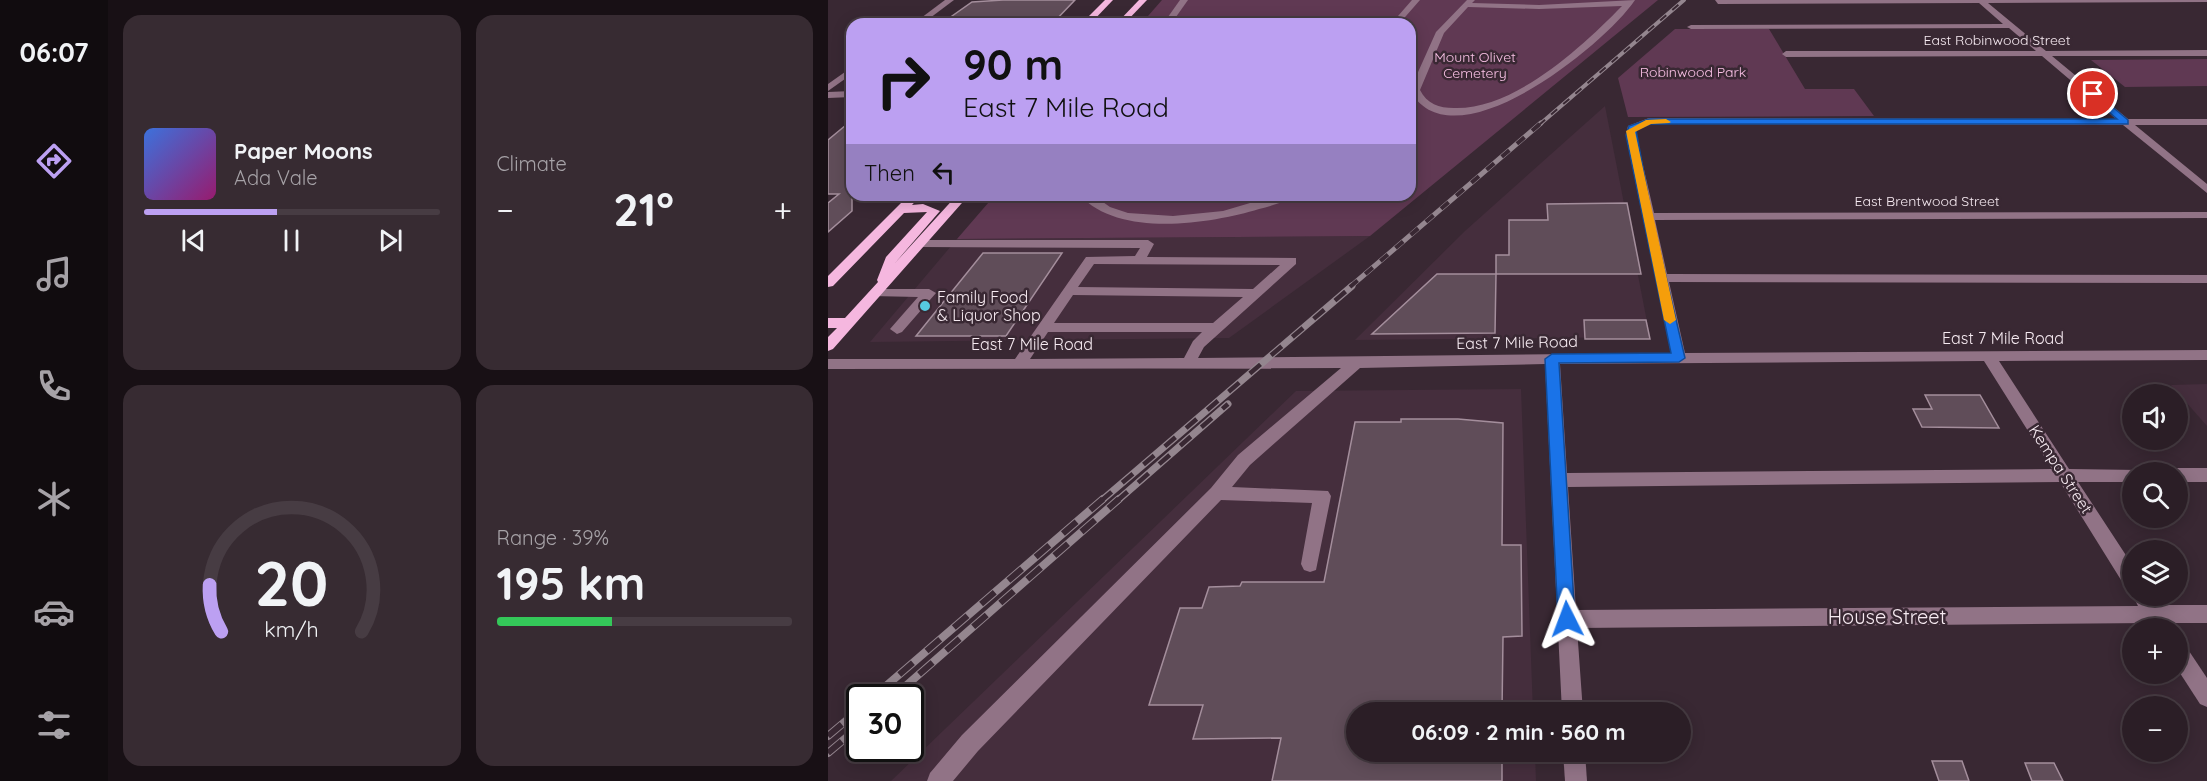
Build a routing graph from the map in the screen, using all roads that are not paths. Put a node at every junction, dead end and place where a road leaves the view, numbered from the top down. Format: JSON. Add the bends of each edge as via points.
{"nodes":[{"id":1,"x":950,"y":0,"type":"edge"},
{"id":2,"x":1109,"y":0,"type":"edge"},
{"id":3,"x":1143,"y":0,"type":"edge"},
{"id":4,"x":1184,"y":0,"type":"edge"},
{"id":5,"x":1416,"y":0,"type":"edge"},
{"id":6,"x":2207,"y":0,"type":"edge"},
{"id":7,"x":1630,"y":1,"type":"edge"},
{"id":8,"x":1980,"y":1,"type":"edge"},
{"id":9,"x":1468,"y":2,"type":"edge"},
{"id":10,"x":1718,"y":2,"type":"dead end"},
{"id":11,"x":925,"y":18,"type":"edge"},
{"id":12,"x":1091,"y":18,"type":"edge"},
{"id":13,"x":1126,"y":18,"type":"edge"},
{"id":14,"x":1171,"y":18,"type":"edge"},
{"id":15,"x":1400,"y":18,"type":"edge"},
{"id":16,"x":2010,"y":26,"type":"junction"},
{"id":17,"x":1691,"y":27,"type":"dead end"},
{"id":18,"x":2207,"y":53,"type":"edge"},
{"id":19,"x":1786,"y":54,"type":"dead end"},
{"id":20,"x":2044,"y":54,"type":"junction"},
{"id":21,"x":846,"y":74,"type":"edge"},
{"id":22,"x":1416,"y":84,"type":"edge"},
{"id":23,"x":828,"y":88,"type":"edge"},
{"id":24,"x":828,"y":94,"type":"edge"},
{"id":25,"x":846,"y":94,"type":"edge"},
{"id":26,"x":1416,"y":95,"type":"edge"},
{"id":27,"x":2125,"y":122,"type":"junction"},
{"id":28,"x":2207,"y":122,"type":"edge"},
{"id":29,"x":2207,"y":190,"type":"edge"},
{"id":30,"x":909,"y":201,"type":"edge"},
{"id":31,"x":958,"y":201,"type":"edge"},
{"id":32,"x":1094,"y":201,"type":"edge"},
{"id":33,"x":1269,"y":201,"type":"edge"},
{"id":34,"x":900,"y":210,"type":"junction"},
{"id":35,"x":2207,"y":215,"type":"edge"},
{"id":36,"x":1647,"y":217,"type":"junction"},
{"id":37,"x":920,"y":243,"type":"junction"},
{"id":38,"x":1139,"y":260,"type":"junction"},
{"id":39,"x":1661,"y":278,"type":"junction"},
{"id":40,"x":2207,"y":279,"type":"edge"},
{"id":41,"x":828,"y":283,"type":"edge"},
{"id":42,"x":878,"y":290,"type":"junction"},
{"id":43,"x":1069,"y":291,"type":"junction"},
{"id":44,"x":1256,"y":293,"type":"junction"},
{"id":45,"x":828,"y":323,"type":"edge"},
{"id":46,"x":849,"y":323,"type":"junction"},
{"id":47,"x":1044,"y":327,"type":"junction"},
{"id":48,"x":1216,"y":328,"type":"junction"},
{"id":49,"x":897,"y":329,"type":"dead end"},
{"id":50,"x":828,"y":346,"type":"edge"},
{"id":51,"x":2207,"y":355,"type":"edge"},
{"id":52,"x":1988,"y":356,"type":"junction"},
{"id":53,"x":1679,"y":358,"type":"junction"},
{"id":54,"x":1552,"y":359,"type":"junction"},
{"id":55,"x":1020,"y":362,"type":"junction"},
{"id":56,"x":1189,"y":362,"type":"junction"},
{"id":57,"x":1356,"y":363,"type":"junction"},
{"id":58,"x":828,"y":364,"type":"edge"},
{"id":59,"x":2064,"y":475,"type":"junction"},
{"id":60,"x":2122,"y":475,"type":"edge"},
{"id":61,"x":2188,"y":475,"type":"edge"},
{"id":62,"x":2207,"y":475,"type":"edge"},
{"id":63,"x":1559,"y":480,"type":"junction"},
{"id":64,"x":1217,"y":493,"type":"junction"},
{"id":65,"x":1310,"y":564,"type":"dead end"},
{"id":66,"x":2122,"y":565,"type":"edge"},
{"id":67,"x":2207,"y":614,"type":"edge"},
{"id":68,"x":2183,"y":618,"type":"edge"},
{"id":69,"x":1567,"y":619,"type":"junction"},
{"id":70,"x":2122,"y":622,"type":"edge"},
{"id":71,"x":2188,"y":668,"type":"edge"},
{"id":72,"x":2207,"y":697,"type":"edge"},
{"id":73,"x":1571,"y":702,"type":"edge"},
{"id":74,"x":1575,"y":762,"type":"edge"},
{"id":75,"x":938,"y":781,"type":"edge"},
{"id":76,"x":1576,"y":781,"type":"edge"}],
"edges":[{"from":1,"to":11,"type":"street"},
{"from":2,"to":12,"type":"main road"},
{"from":3,"to":13,"type":"main road"},
{"from":4,"to":14,"type":"street"},
{"from":5,"to":15,"type":"street"},
{"from":6,"to":8,"type":"street"},
{"from":7,"to":9,"type":"street","via":[[1539,7]]},
{"from":7,"to":26,"type":"street","via":[[1566,59],[1491,107],[1444,111],[1420,102]]},
{"from":8,"to":10,"type":"street"},
{"from":8,"to":16,"type":"street"},
{"from":9,"to":22,"type":"street","via":[[1440,32]]},
{"from":16,"to":17,"type":"street"},
{"from":16,"to":20,"type":"street"},
{"from":18,"to":20,"type":"street","name":"East Robinwood Street"},
{"from":19,"to":20,"type":"street","name":"East Robinwood Street"},
{"from":20,"to":27,"type":"street"},
{"from":21,"to":23,"type":"street"},
{"from":24,"to":25,"type":"street"},
{"from":27,"to":28,"type":"street"},
{"from":27,"to":29,"type":"street"},
{"from":27,"to":36,"type":"street","via":[[1649,122],[1630,131]]},
{"from":30,"to":34,"type":"main road"},
{"from":31,"to":37,"type":"main road"},
{"from":32,"to":33,"type":"street","via":[[1106,211],[1156,219],[1243,210]]},
{"from":34,"to":41,"type":"main road"},
{"from":34,"to":42,"type":"main road","via":[[923,207],[934,211],[890,260]]},
{"from":35,"to":36,"type":"street","name":"East Brentwood Street"},
{"from":36,"to":39,"type":"street"},
{"from":37,"to":38,"type":"street","via":[[1148,244]]},
{"from":37,"to":42,"type":"main road"},
{"from":38,"to":43,"type":"street","via":[[1090,260]]},
{"from":38,"to":44,"type":"street","via":[[1292,261]]},
{"from":39,"to":40,"type":"street"},
{"from":39,"to":53,"type":"street"},
{"from":42,"to":46,"type":"main road"},
{"from":42,"to":49,"type":"street","via":[[929,293]]},
{"from":43,"to":44,"type":"street"},
{"from":43,"to":47,"type":"street"},
{"from":44,"to":48,"type":"street"},
{"from":45,"to":46,"type":"main road"},
{"from":46,"to":50,"type":"main road"},
{"from":47,"to":48,"type":"street"},
{"from":47,"to":55,"type":"street"},
{"from":48,"to":56,"type":"street","via":[[1197,344]]},
{"from":51,"to":52,"type":"street","name":"East 7 Mile Road"},
{"from":52,"to":53,"type":"street","name":"East 7 Mile Road"},
{"from":52,"to":59,"type":"street","name":"Kempa Street"},
{"from":53,"to":54,"type":"street","name":"East 7 Mile Road"},
{"from":54,"to":57,"type":"street","name":"East 7 Mile Road"},
{"from":54,"to":63,"type":"street"},
{"from":55,"to":56,"type":"street","name":"East 7 Mile Road"},
{"from":55,"to":58,"type":"street","name":"East 7 Mile Road"},
{"from":56,"to":57,"type":"street","name":"East 7 Mile Road"},
{"from":57,"to":64,"type":"street","via":[[1244,460]]},
{"from":59,"to":60,"type":"street"},
{"from":59,"to":63,"type":"street"},
{"from":59,"to":66,"type":"street","name":"Kempa Street"},
{"from":61,"to":62,"type":"street"},
{"from":63,"to":69,"type":"street"},
{"from":64,"to":65,"type":"street","via":[[1322,496]]},
{"from":64,"to":75,"type":"street","via":[[970,743]]},
{"from":67,"to":68,"type":"street","name":"House Street"},
{"from":69,"to":70,"type":"street","name":"House Street"},
{"from":69,"to":73,"type":"street"},
{"from":71,"to":72,"type":"street"},
{"from":74,"to":76,"type":"street"}]}
